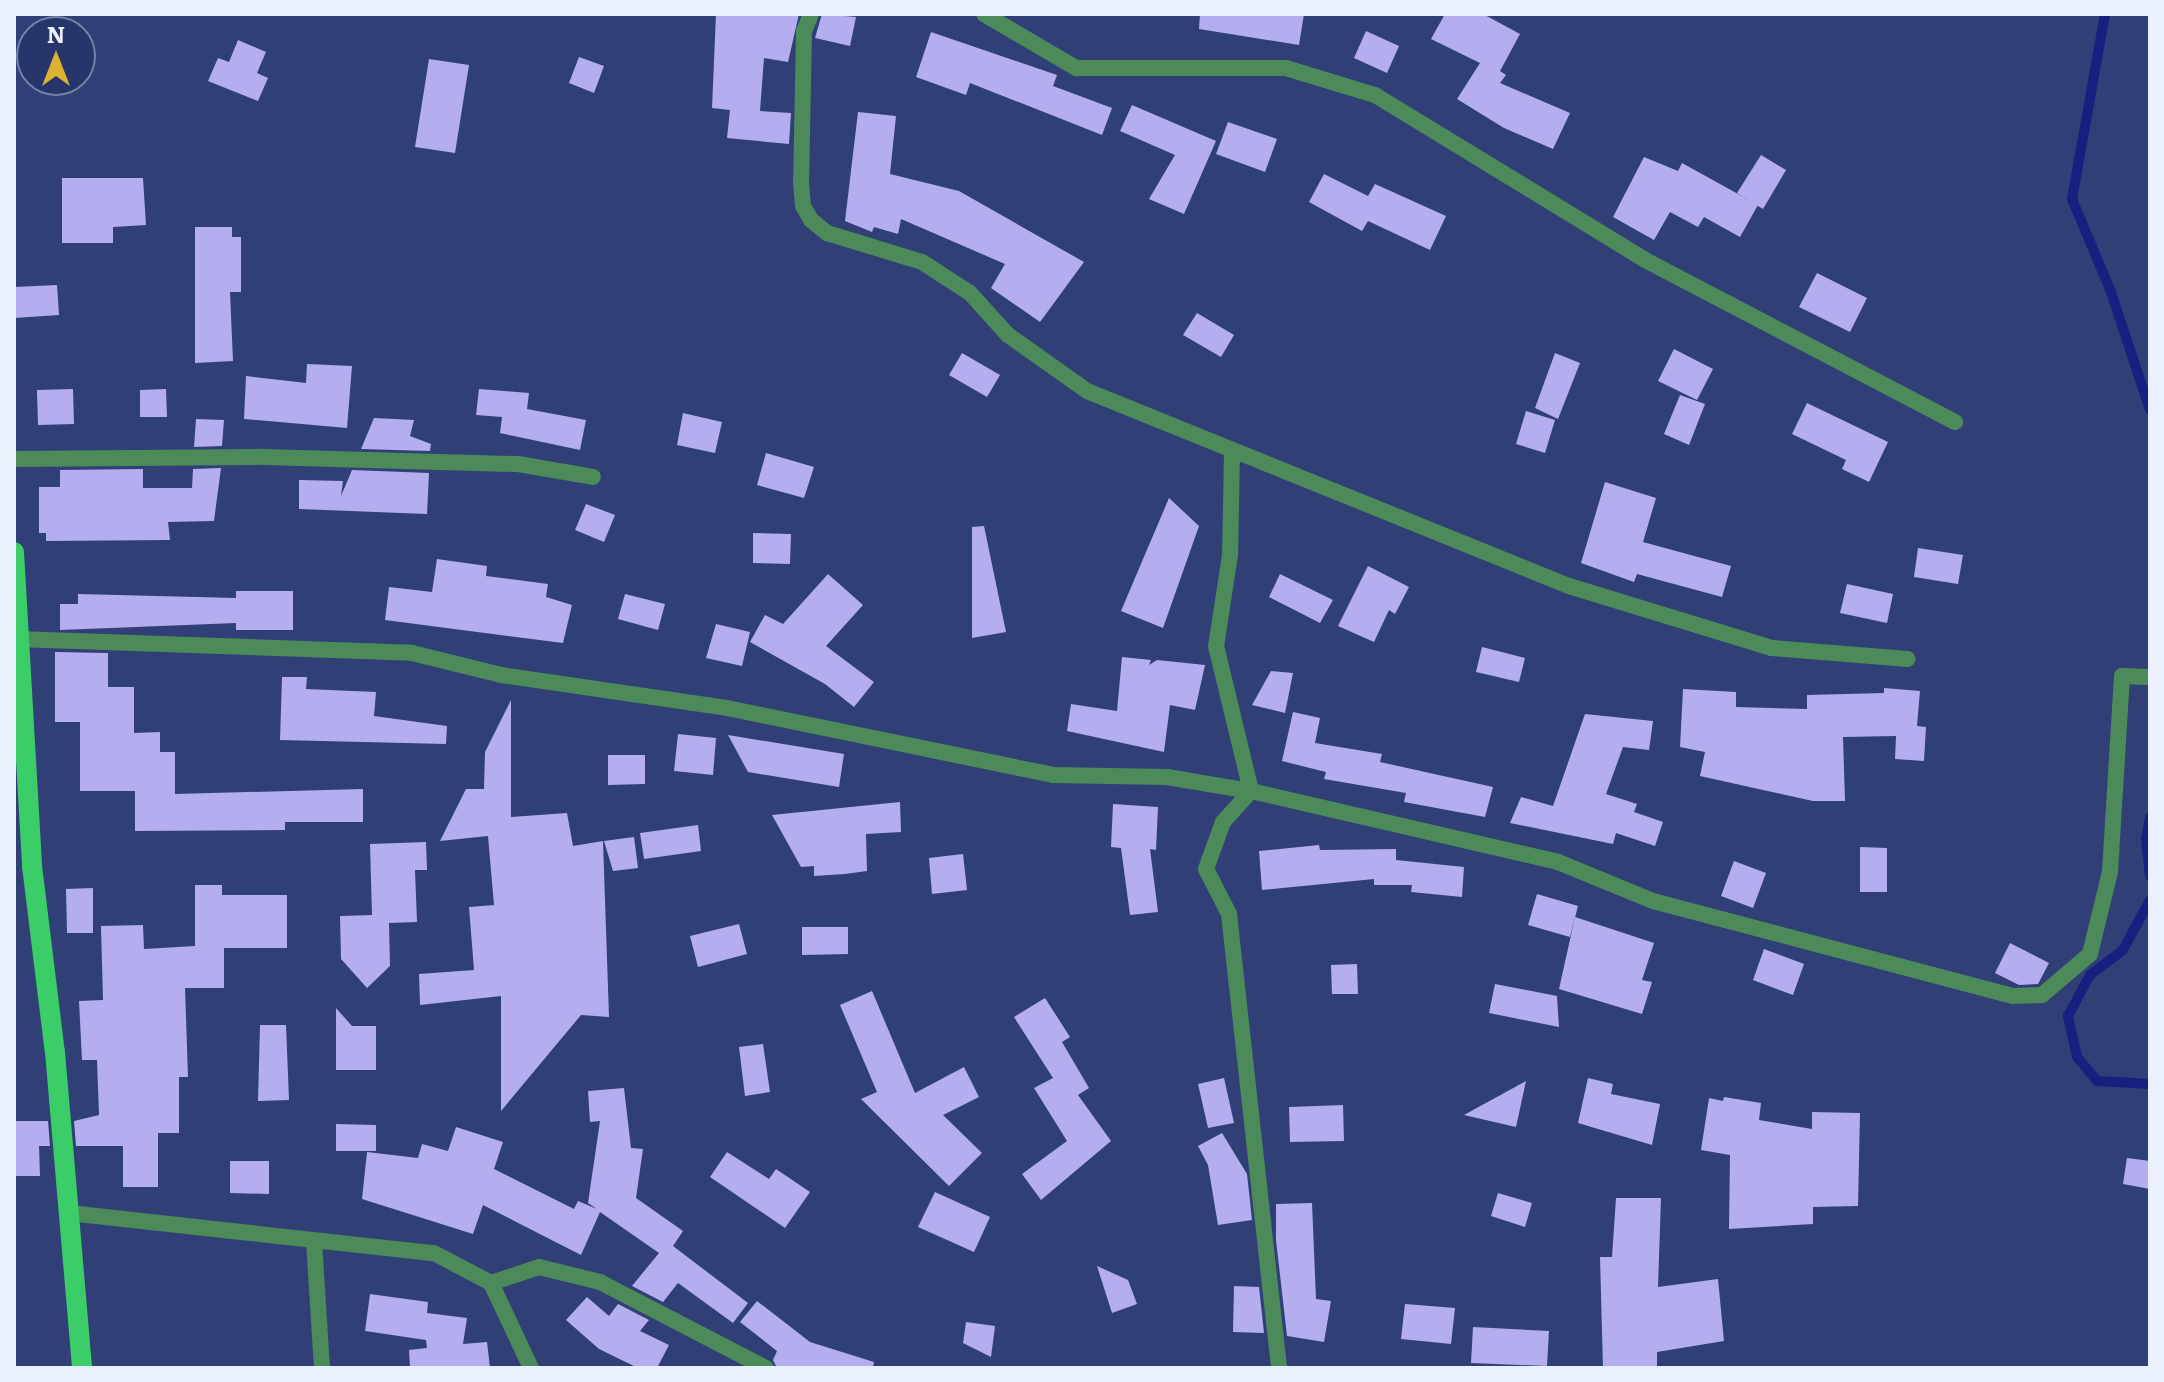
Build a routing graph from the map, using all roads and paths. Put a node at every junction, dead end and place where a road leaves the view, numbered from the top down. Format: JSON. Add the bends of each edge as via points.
{"nodes":[{"id":1,"x":811,"y":14,"type":"edge"},
{"id":2,"x":984,"y":14,"type":"edge"},
{"id":3,"x":1955,"y":422,"type":"dead end"},
{"id":4,"x":1232,"y":453,"type":"junction"},
{"id":5,"x":14,"y":459,"type":"edge"},
{"id":6,"x":593,"y":477,"type":"dead end"},
{"id":7,"x":14,"y":552,"type":"edge"},
{"id":8,"x":17,"y":639,"type":"junction"},
{"id":9,"x":1908,"y":659,"type":"dead end"},
{"id":10,"x":2150,"y":677,"type":"edge"},
{"id":11,"x":1251,"y":791,"type":"junction"},
{"id":12,"x":69,"y":1213,"type":"junction"},
{"id":13,"x":314,"y":1241,"type":"junction"},
{"id":14,"x":491,"y":1283,"type":"junction"},
{"id":15,"x":82,"y":1368,"type":"edge"},
{"id":16,"x":322,"y":1368,"type":"edge"},
{"id":17,"x":531,"y":1368,"type":"edge"},
{"id":18,"x":766,"y":1368,"type":"edge"},
{"id":19,"x":1279,"y":1368,"type":"edge"}],
"edges":[{"from":1,"to":4,"type":"street","via":[[804,31],[801,183],[803,206],[811,220],[827,233],[922,262],[970,293],[1008,335],[1087,391]]},
{"from":2,"to":3,"type":"street","via":[[1076,68],[1286,68],[1375,95],[1645,260]]},
{"from":4,"to":9,"type":"street","via":[[1569,586],[1685,624],[1772,648]]},
{"from":4,"to":11,"type":"street","via":[[1230,555],[1216,646]]},
{"from":5,"to":6,"type":"street","via":[[263,457],[518,464]]},
{"from":7,"to":8,"type":"main road"},
{"from":8,"to":11,"type":"street","via":[[412,653],[501,675],[713,706],[1053,775],[1167,777]]},
{"from":8,"to":12,"type":"main road","via":[[32,866]]},
{"from":10,"to":11,"type":"street","via":[[2122,676],[2110,872],[2090,954],[2042,995],[2013,996],[1851,955],[1653,901],[1558,862]]},
{"from":11,"to":19,"type":"street","via":[[1223,822],[1206,869],[1229,914]]},
{"from":12,"to":13,"type":"street"},
{"from":12,"to":15,"type":"main road"},
{"from":13,"to":14,"type":"street","via":[[434,1253]]},
{"from":13,"to":16,"type":"street"},
{"from":14,"to":17,"type":"street"},
{"from":14,"to":18,"type":"street","via":[[539,1267],[600,1282]]}]}
